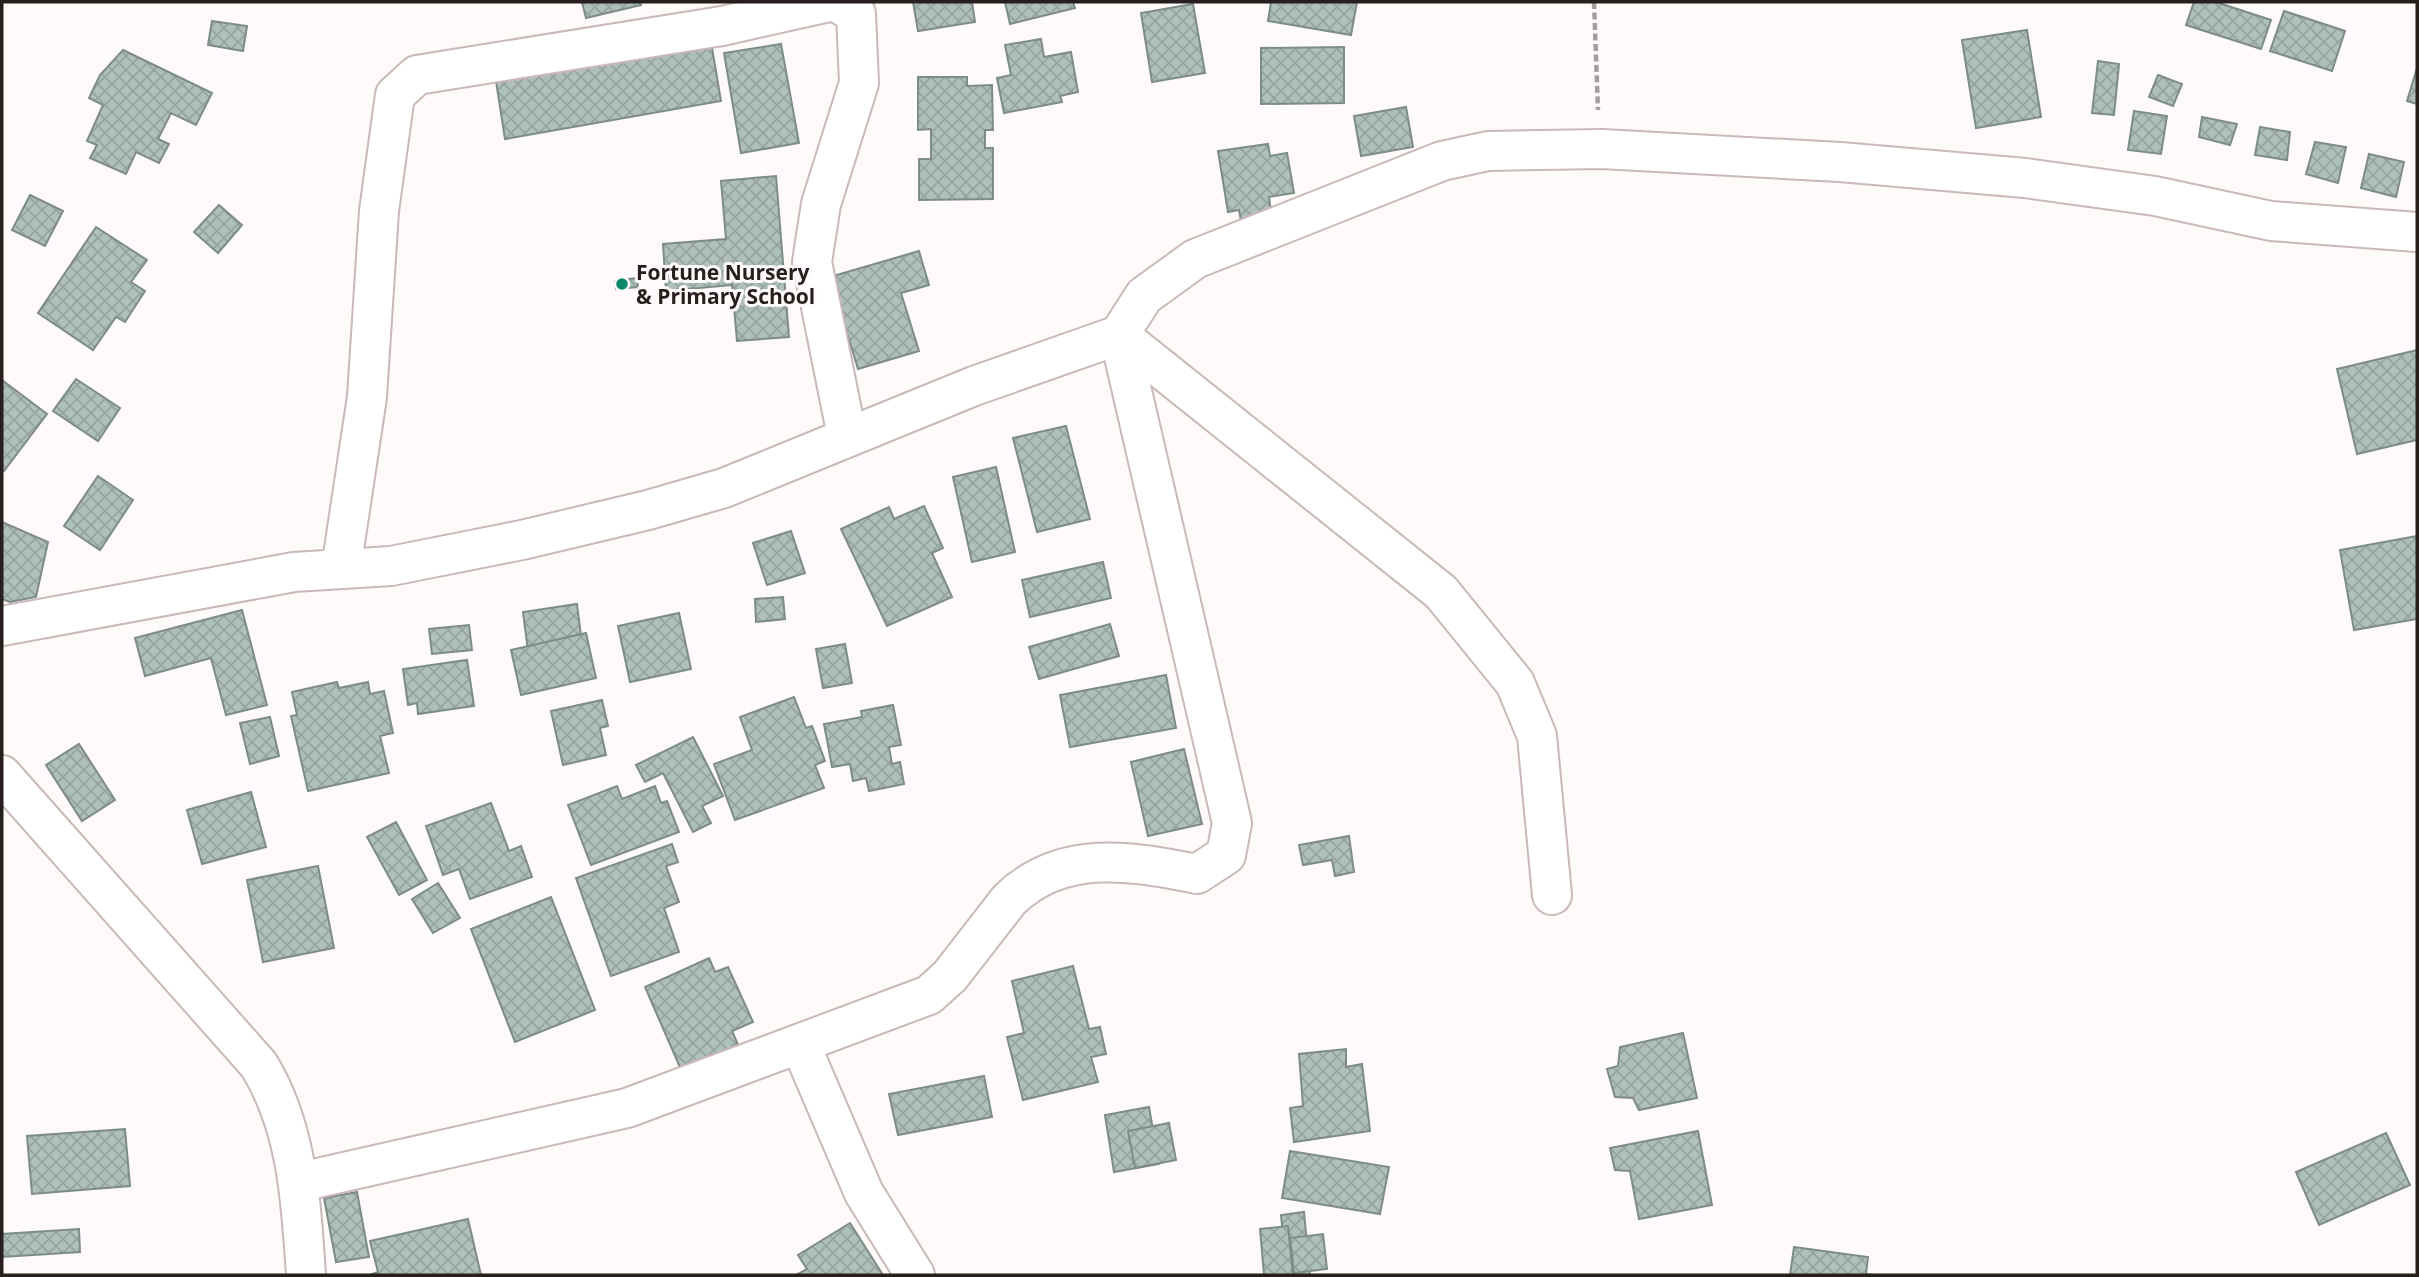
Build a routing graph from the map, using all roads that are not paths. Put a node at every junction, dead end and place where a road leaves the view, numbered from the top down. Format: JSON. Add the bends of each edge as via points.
{"nodes":[{"id":1,"x":829,"y":2,"type":"edge"},
{"id":2,"x":836,"y":2,"type":"edge"},
{"id":3,"x":2417,"y":232,"type":"edge"},
{"id":4,"x":1119,"y":335,"type":"junction"},
{"id":5,"x":847,"y":436,"type":"junction"},
{"id":6,"x":341,"y":569,"type":"junction"},
{"id":7,"x":2,"y":626,"type":"edge"},
{"id":8,"x":2,"y":775,"type":"edge"},
{"id":9,"x":1552,"y":895,"type":"dead end"},
{"id":10,"x":801,"y":1046,"type":"junction"},
{"id":11,"x":300,"y":1182,"type":"junction"},
{"id":12,"x":306,"y":1275,"type":"edge"},
{"id":13,"x":915,"y":1275,"type":"edge"}],
"edges":[{"from":1,"to":6,"type":"street","via":[[723,26],[416,75],[395,95],[379,211],[367,397]]},
{"from":2,"to":5,"type":"street","via":[[856,14],[859,83],[821,204],[812,262]]},
{"from":3,"to":4,"type":"street","via":[[2271,221],[2155,196],[2025,178],[1602,149],[1488,151],[1442,161],[1195,260],[1144,296]]},
{"from":4,"to":5,"type":"street"},
{"from":4,"to":9,"type":"street","via":[[1441,592],[1515,683],[1537,736]]},
{"from":4,"to":10,"type":"street","via":[[1232,823],[1226,855],[1197,874],[1133,861],[1081,863],[1037,879],[1009,900],[950,976],[929,995]]},
{"from":5,"to":6,"type":"street","via":[[724,488],[648,510],[391,566]]},
{"from":6,"to":7,"type":"street","via":[[294,572]]},
{"from":8,"to":11,"type":"street","via":[[259,1065],[277,1095]]},
{"from":10,"to":11,"type":"street","via":[[626,1108]]},
{"from":10,"to":13,"type":"street","via":[[863,1193]]},
{"from":11,"to":12,"type":"street"}]}
